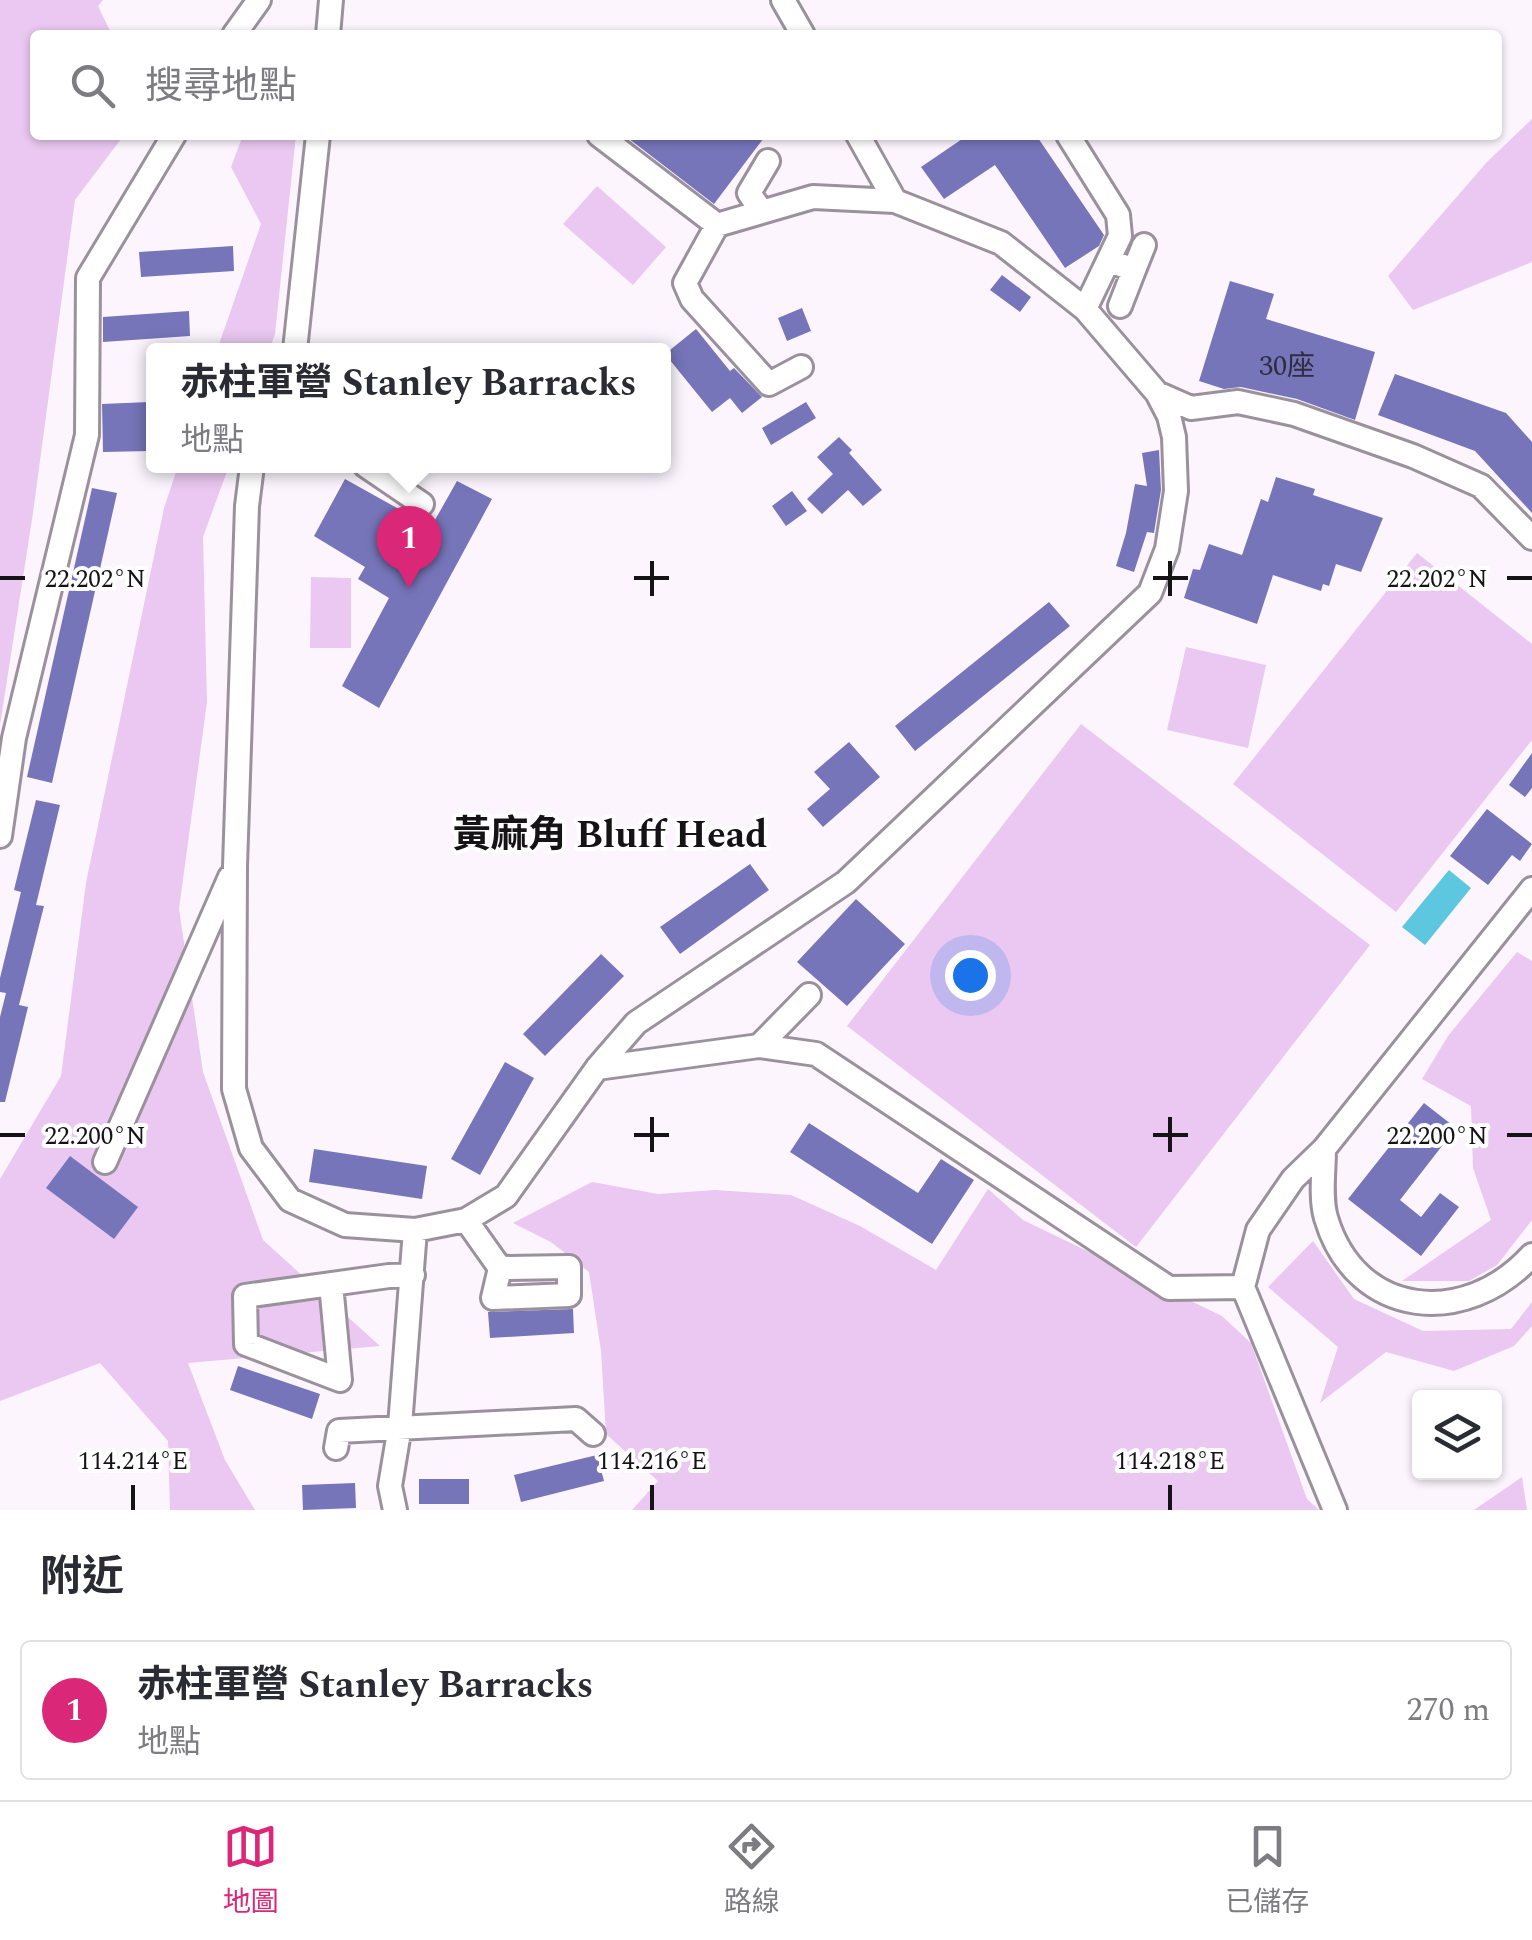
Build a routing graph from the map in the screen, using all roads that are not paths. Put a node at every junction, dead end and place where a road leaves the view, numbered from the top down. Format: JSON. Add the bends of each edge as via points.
{"nodes":[{"id":1,"x":259,"y":0,"type":"edge"},
{"id":2,"x":332,"y":0,"type":"edge"},
{"id":3,"x":783,"y":0,"type":"edge"},
{"id":4,"x":238,"y":30,"type":"edge"},
{"id":5,"x":329,"y":30,"type":"edge"},
{"id":6,"x":800,"y":30,"type":"edge"},
{"id":7,"x":171,"y":140,"type":"edge"},
{"id":8,"x":317,"y":140,"type":"edge"},
{"id":9,"x":605,"y":140,"type":"edge"},
{"id":10,"x":861,"y":140,"type":"edge"},
{"id":11,"x":1071,"y":140,"type":"edge"},
{"id":12,"x":768,"y":161,"type":"dead end"},
{"id":13,"x":751,"y":202,"type":"junction"},
{"id":14,"x":895,"y":202,"type":"junction"},
{"id":15,"x":717,"y":225,"type":"junction"},
{"id":16,"x":1144,"y":246,"type":"dead end"},
{"id":17,"x":1110,"y":261,"type":"junction"},
{"id":18,"x":1134,"y":270,"type":"junction"},
{"id":19,"x":1120,"y":306,"type":"dead end"},
{"id":20,"x":1085,"y":308,"type":"junction"},
{"id":21,"x":297,"y":343,"type":"edge"},
{"id":22,"x":802,"y":367,"type":"dead end"},
{"id":23,"x":1157,"y":393,"type":"junction"},
{"id":24,"x":251,"y":473,"type":"edge"},
{"id":25,"x":376,"y":473,"type":"edge"},
{"id":26,"x":422,"y":504,"type":"dead end"},
{"id":27,"x":1532,"y":538,"type":"edge"},
{"id":28,"x":0,"y":836,"type":"edge"},
{"id":29,"x":235,"y":866,"type":"junction"},
{"id":30,"x":1532,"y":889,"type":"edge"},
{"id":31,"x":809,"y":995,"type":"dead end"},
{"id":32,"x":759,"y":1046,"type":"junction"},
{"id":33,"x":597,"y":1068,"type":"junction"},
{"id":34,"x":1324,"y":1149,"type":"junction"},
{"id":35,"x":105,"y":1162,"type":"dead end"},
{"id":36,"x":466,"y":1220,"type":"junction"},
{"id":37,"x":415,"y":1230,"type":"junction"},
{"id":38,"x":1532,"y":1255,"type":"edge"},
{"id":39,"x":500,"y":1268,"type":"dead end"},
{"id":40,"x":413,"y":1275,"type":"junction"},
{"id":41,"x":332,"y":1284,"type":"junction"},
{"id":42,"x":1242,"y":1287,"type":"junction"},
{"id":43,"x":400,"y":1426,"type":"junction"},
{"id":44,"x":593,"y":1434,"type":"dead end"},
{"id":45,"x":336,"y":1448,"type":"dead end"},
{"id":46,"x":391,"y":1510,"type":"edge"},
{"id":47,"x":1335,"y":1510,"type":"edge"}],
"edges":[{"from":1,"to":4,"type":"lane"},
{"from":2,"to":5,"type":"lane"},
{"from":3,"to":6,"type":"lane"},
{"from":7,"to":28,"type":"lane","via":[[88,278],[86,436],[14,738]]},
{"from":8,"to":21,"type":"lane"},
{"from":9,"to":15,"type":"lane"},
{"from":10,"to":14,"type":"lane"},
{"from":11,"to":17,"type":"lane","via":[[1118,215],[1120,236]]},
{"from":12,"to":13,"type":"lane"},
{"from":13,"to":14,"type":"lane"},
{"from":13,"to":15,"type":"lane"},
{"from":14,"to":20,"type":"lane","via":[[1001,242]]},
{"from":15,"to":22,"type":"lane","via":[[685,283],[692,299],[768,384]]},
{"from":16,"to":18,"type":"lane"},
{"from":17,"to":18,"type":"lane"},
{"from":17,"to":20,"type":"lane"},
{"from":18,"to":19,"type":"lane"},
{"from":20,"to":23,"type":"lane"},
{"from":23,"to":27,"type":"lane","via":[[1191,408],[1238,402],[1294,414],[1414,456],[1481,486]]},
{"from":23,"to":33,"type":"lane","via":[[1174,437],[1176,492],[1168,549],[1150,593],[846,882],[636,1022]]},
{"from":24,"to":29,"type":"lane"},
{"from":25,"to":26,"type":"lane"},
{"from":29,"to":35,"type":"lane"},
{"from":29,"to":37,"type":"lane","via":[[234,1089],[252,1148],[290,1200],[346,1224]]},
{"from":30,"to":34,"type":"lane"},
{"from":31,"to":32,"type":"lane"},
{"from":32,"to":33,"type":"lane"},
{"from":32,"to":42,"type":"lane","via":[[816,1054],[1169,1288]]},
{"from":33,"to":36,"type":"lane","via":[[506,1196]]},
{"from":34,"to":38,"type":"lane","via":[[1324,1214],[1352,1268],[1380,1292],[1412,1303],[1449,1302],[1485,1293]]},
{"from":34,"to":42,"type":"lane","via":[[1293,1179],[1258,1230]]},
{"from":36,"to":37,"type":"lane"},
{"from":36,"to":39,"type":"lane"},
{"from":37,"to":40,"type":"lane"},
{"from":40,"to":41,"type":"lane"},
{"from":40,"to":43,"type":"lane"},
{"from":41,"to":41,"type":"lane","via":[[246,1296],[246,1344],[340,1380]]},
{"from":42,"to":47,"type":"lane"},
{"from":43,"to":44,"type":"lane","via":[[576,1418]]},
{"from":43,"to":45,"type":"lane","via":[[339,1430]]},
{"from":43,"to":46,"type":"lane"}]}
